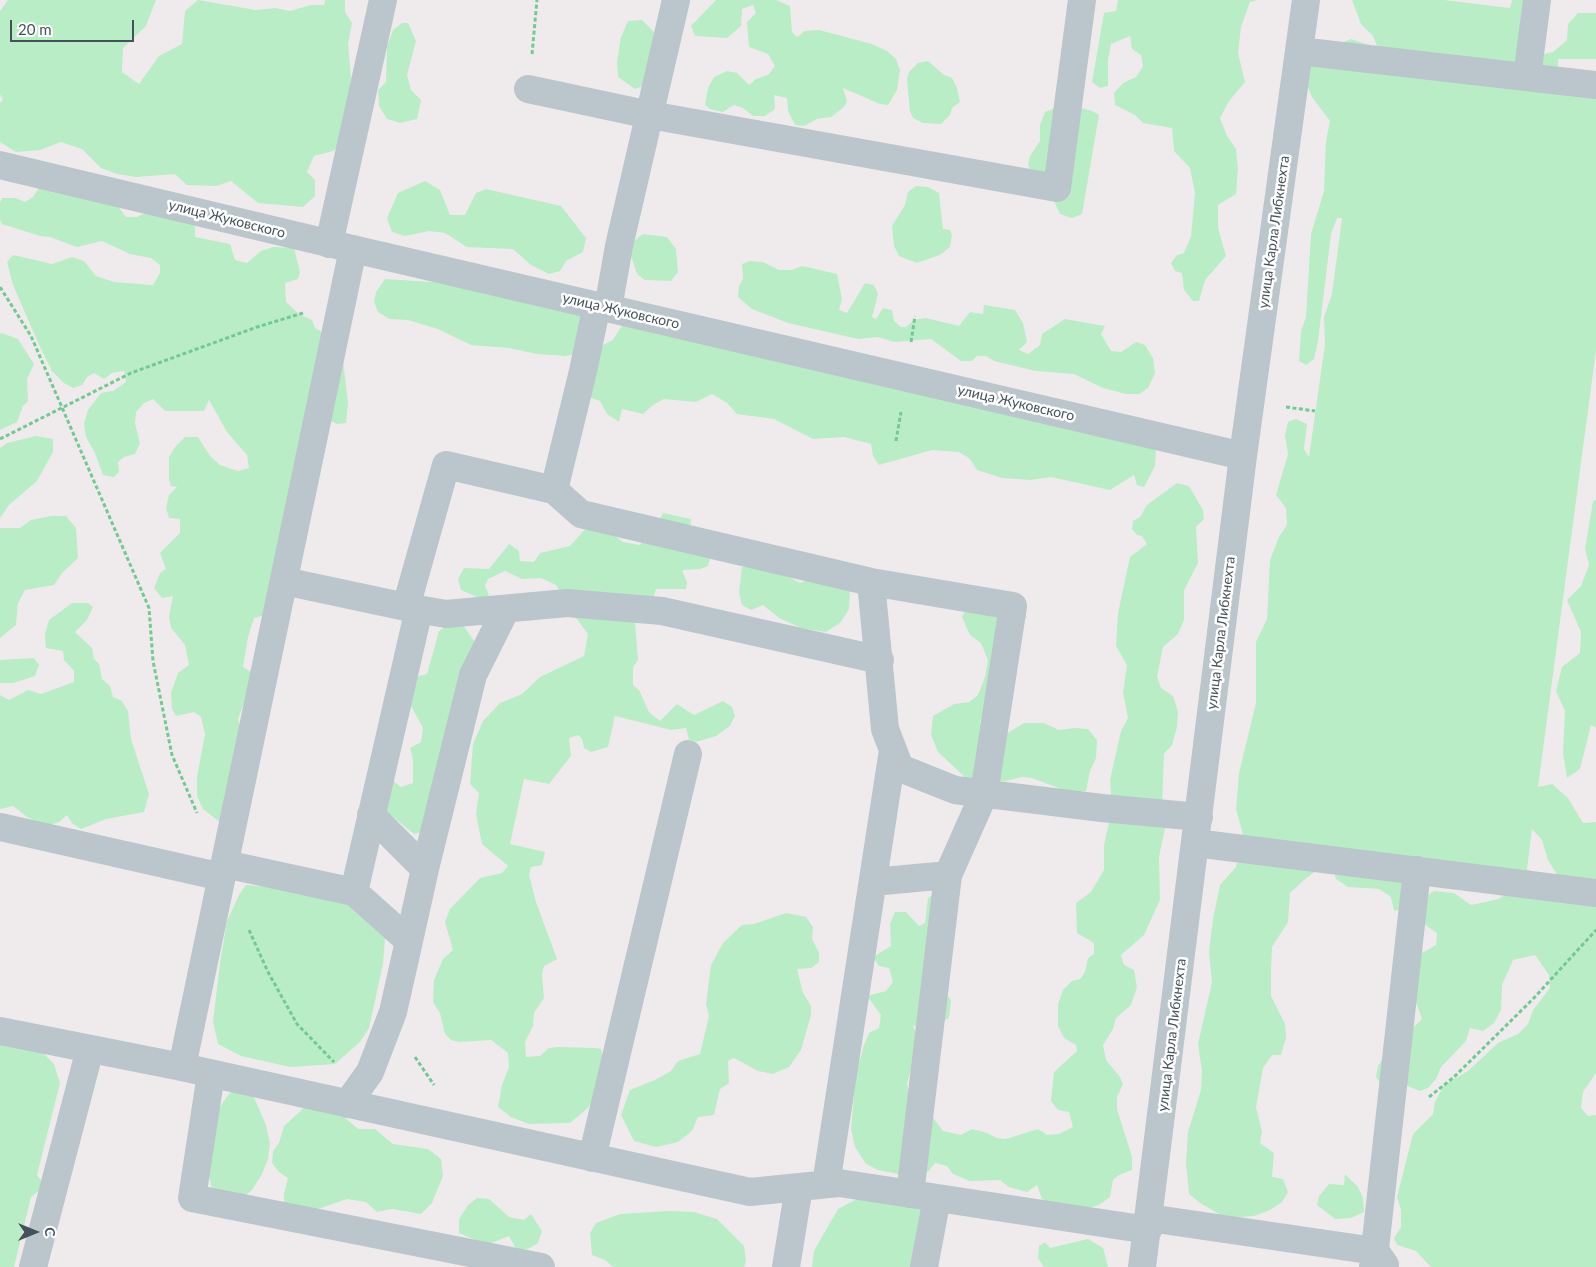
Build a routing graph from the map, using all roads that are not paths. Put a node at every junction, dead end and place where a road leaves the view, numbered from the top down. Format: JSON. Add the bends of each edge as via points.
{"nodes":[{"id":1,"x":383,"y":0,"type":"edge"},
{"id":2,"x":676,"y":0,"type":"edge"},
{"id":3,"x":1082,"y":0,"type":"edge"},
{"id":4,"x":1306,"y":0,"type":"edge"},
{"id":5,"x":1537,"y":0,"type":"edge"},
{"id":6,"x":1299,"y":51,"type":"junction"},
{"id":7,"x":1527,"y":77,"type":"junction"},
{"id":8,"x":1596,"y":85,"type":"edge"},
{"id":9,"x":528,"y":89,"type":"road end"},
{"id":10,"x":650,"y":115,"type":"junction"},
{"id":11,"x":0,"y":165,"type":"edge"},
{"id":12,"x":341,"y":246,"type":"junction"},
{"id":13,"x":602,"y":307,"type":"junction"},
{"id":14,"x":1243,"y":456,"type":"junction"},
{"id":15,"x":554,"y":490,"type":"junction"},
{"id":16,"x":284,"y":581,"type":"junction"},
{"id":17,"x":871,"y":582,"type":"junction"},
{"id":18,"x":413,"y":608,"type":"junction"},
{"id":19,"x":506,"y":609,"type":"junction"},
{"id":20,"x":880,"y":660,"type":"junction"},
{"id":21,"x":893,"y":750,"type":"junction"},
{"id":22,"x":688,"y":754,"type":"dead end"},
{"id":23,"x":984,"y":794,"type":"junction"},
{"id":24,"x":372,"y":815,"type":"junction"},
{"id":25,"x":0,"y":827,"type":"edge"},
{"id":26,"x":1197,"y":830,"type":"junction"},
{"id":27,"x":426,"y":869,"type":"junction"},
{"id":28,"x":223,"y":870,"type":"junction"},
{"id":29,"x":1417,"y":870,"type":"junction"},
{"id":30,"x":948,"y":875,"type":"junction"},
{"id":31,"x":873,"y":882,"type":"junction"},
{"id":32,"x":354,"y":892,"type":"junction"},
{"id":33,"x":1596,"y":893,"type":"edge"},
{"id":34,"x":409,"y":941,"type":"junction"},
{"id":35,"x":0,"y":1031,"type":"edge"},
{"id":36,"x":90,"y":1049,"type":"junction"},
{"id":37,"x":182,"y":1067,"type":"junction"},
{"id":38,"x":211,"y":1074,"type":"junction"},
{"id":39,"x":352,"y":1098,"type":"junction"},
{"id":40,"x":592,"y":1158,"type":"junction"},
{"id":41,"x":813,"y":1185,"type":"junction"},
{"id":42,"x":923,"y":1196,"type":"junction"},
{"id":43,"x":1148,"y":1224,"type":"junction"},
{"id":44,"x":1378,"y":1262,"type":"edge"},
{"id":45,"x":33,"y":1267,"type":"edge"},
{"id":46,"x":541,"y":1267,"type":"edge"},
{"id":47,"x":786,"y":1267,"type":"edge"},
{"id":48,"x":924,"y":1267,"type":"edge"},
{"id":49,"x":1142,"y":1267,"type":"edge"}],
"edges":[{"from":1,"to":12,"type":"street"},
{"from":2,"to":10,"type":"street"},
{"from":3,"to":10,"type":"street","via":[[1057,188]]},
{"from":4,"to":6,"type":"street","name":"улица Карла Либкнехта"},
{"from":5,"to":7,"type":"street"},
{"from":6,"to":7,"type":"street"},
{"from":6,"to":14,"type":"street","name":"улица Карла Либкнехта"},
{"from":7,"to":8,"type":"street"},
{"from":9,"to":10,"type":"street"},
{"from":10,"to":13,"type":"street"},
{"from":11,"to":12,"type":"street","name":"улица Жуковского"},
{"from":12,"to":13,"type":"street","name":"улица Жуковского"},
{"from":12,"to":16,"type":"street"},
{"from":13,"to":14,"type":"street","name":"улица Жуковского"},
{"from":13,"to":15,"type":"street"},
{"from":14,"to":26,"type":"street","name":"улица Карла Либкнехта"},
{"from":15,"to":17,"type":"street","via":[[581,514]]},
{"from":15,"to":18,"type":"street","via":[[446,465]]},
{"from":16,"to":18,"type":"street"},
{"from":16,"to":28,"type":"street"},
{"from":17,"to":20,"type":"street"},
{"from":17,"to":23,"type":"street","via":[[1013,606]]},
{"from":18,"to":19,"type":"street","via":[[446,614]]},
{"from":18,"to":24,"type":"street"},
{"from":19,"to":20,"type":"street","via":[[568,603],[662,611]]},
{"from":19,"to":27,"type":"street","via":[[473,675]]},
{"from":20,"to":21,"type":"street","via":[[885,729]]},
{"from":21,"to":23,"type":"street","via":[[900,768],[955,790]]},
{"from":21,"to":31,"type":"street"},
{"from":22,"to":40,"type":"street"},
{"from":23,"to":26,"type":"street","via":[[1102,808]]},
{"from":23,"to":30,"type":"street"},
{"from":24,"to":27,"type":"street"},
{"from":24,"to":32,"type":"street"},
{"from":25,"to":28,"type":"street"},
{"from":26,"to":29,"type":"street"},
{"from":26,"to":43,"type":"street","name":"улица Карла Либкнехта"},
{"from":27,"to":34,"type":"street"},
{"from":28,"to":32,"type":"street"},
{"from":28,"to":37,"type":"street"},
{"from":29,"to":33,"type":"street"},
{"from":29,"to":44,"type":"street","via":[[1388,1130]]},
{"from":30,"to":31,"type":"street"},
{"from":30,"to":42,"type":"street"},
{"from":31,"to":41,"type":"street"},
{"from":32,"to":34,"type":"street"},
{"from":34,"to":39,"type":"street","via":[[393,1012],[370,1072]]},
{"from":35,"to":36,"type":"street"},
{"from":36,"to":37,"type":"street"},
{"from":36,"to":45,"type":"street"},
{"from":37,"to":38,"type":"street"},
{"from":38,"to":39,"type":"street"},
{"from":38,"to":46,"type":"street","via":[[192,1198]]},
{"from":39,"to":40,"type":"street","via":[[448,1126]]},
{"from":40,"to":41,"type":"street","via":[[750,1192]]},
{"from":41,"to":42,"type":"street","via":[[839,1183]]},
{"from":41,"to":47,"type":"street"},
{"from":42,"to":43,"type":"street"},
{"from":42,"to":48,"type":"street"},
{"from":43,"to":44,"type":"street"},
{"from":43,"to":49,"type":"street","name":"улица Карла Либкнехта"}]}
